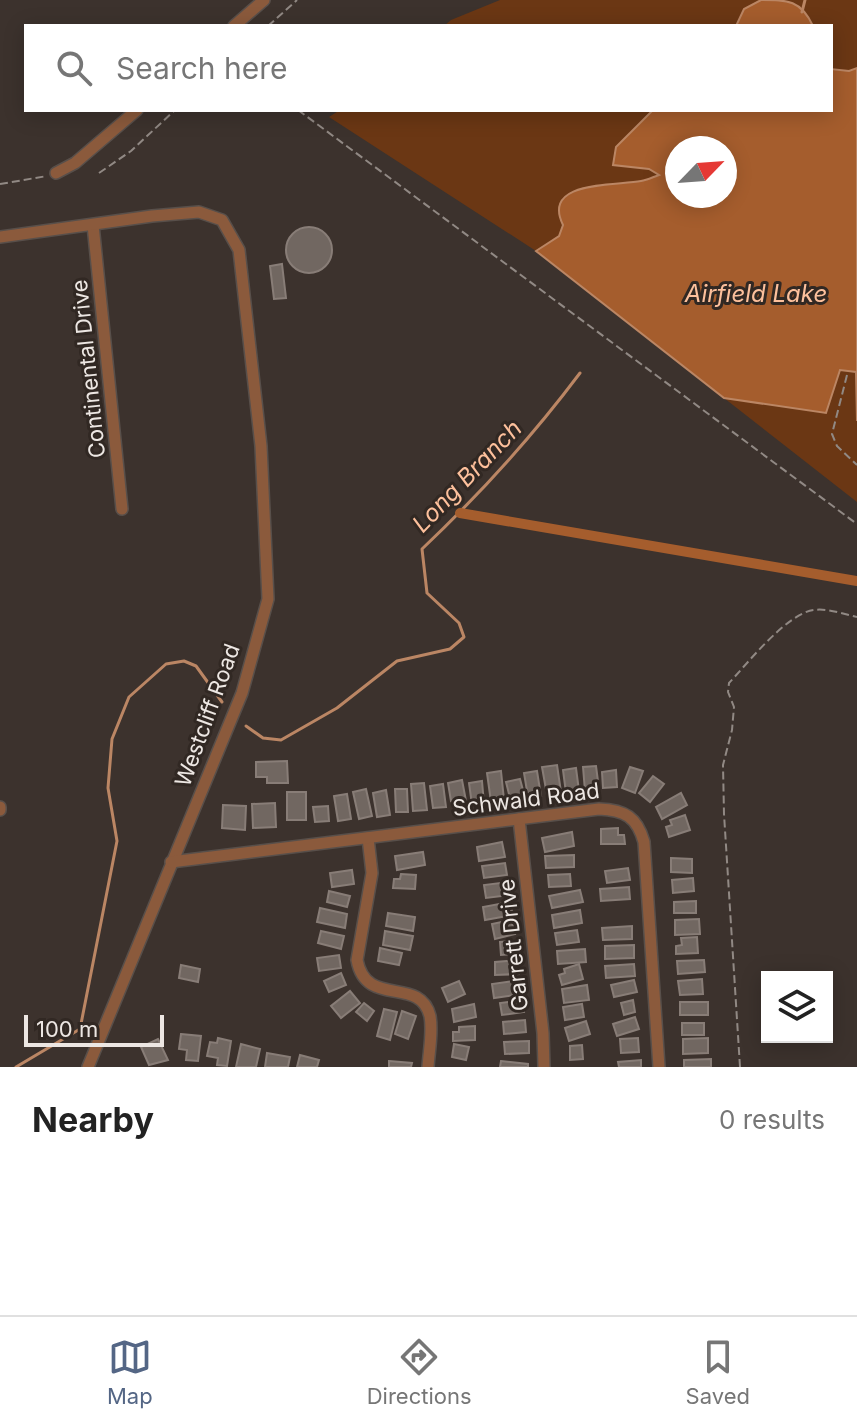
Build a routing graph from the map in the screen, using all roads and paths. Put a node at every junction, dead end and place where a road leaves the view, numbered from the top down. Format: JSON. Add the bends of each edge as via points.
{"nodes":[{"id":1,"x":264,"y":0,"type":"edge"},
{"id":2,"x":297,"y":0,"type":"edge"},
{"id":3,"x":236,"y":24,"type":"edge"},
{"id":4,"x":270,"y":24,"type":"edge"},
{"id":5,"x":135,"y":112,"type":"edge"},
{"id":6,"x":173,"y":112,"type":"edge"},
{"id":7,"x":301,"y":112,"type":"edge"},
{"id":8,"x":56,"y":173,"type":"joint"},
{"id":9,"x":99,"y":173,"type":"dead end"},
{"id":10,"x":0,"y":184,"type":"edge"},
{"id":11,"x":93,"y":225,"type":"junction"},
{"id":12,"x":0,"y":237,"type":"edge"},
{"id":13,"x":847,"y":375,"type":"dead end"},
{"id":14,"x":857,"y":465,"type":"edge"},
{"id":15,"x":122,"y":509,"type":"dead end"},
{"id":16,"x":857,"y":524,"type":"edge"},
{"id":17,"x":857,"y":617,"type":"edge"},
{"id":18,"x":519,"y":819,"type":"junction"},
{"id":19,"x":368,"y":838,"type":"junction"},
{"id":20,"x":171,"y":862,"type":"junction"},
{"id":21,"x":88,"y":1067,"type":"edge"},
{"id":22,"x":428,"y":1067,"type":"edge"},
{"id":23,"x":544,"y":1067,"type":"edge"},
{"id":24,"x":659,"y":1067,"type":"edge"},
{"id":25,"x":740,"y":1067,"type":"edge"}],
"edges":[{"from":1,"to":3,"type":"street"},
{"from":2,"to":4,"type":"path"},
{"from":5,"to":8,"type":"street"},
{"from":6,"to":9,"type":"path"},
{"from":7,"to":16,"type":"path"},
{"from":8,"to":10,"type":"path"},
{"from":11,"to":12,"type":"street"},
{"from":11,"to":15,"type":"street","name":"Continental Drive"},
{"from":11,"to":20,"type":"street","name":"Westcliff Road","via":[[199,212],[222,220],[239,250],[261,446],[268,599],[242,693]]},
{"from":13,"to":14,"type":"path","via":[[832,434]]},
{"from":17,"to":25,"type":"path","via":[[816,609],[802,612],[729,683],[734,707],[723,765],[724,814]]},
{"from":18,"to":19,"type":"street","name":"Schwald Road"},
{"from":18,"to":23,"type":"street","name":"Garrett Drive"},
{"from":18,"to":24,"type":"street","name":"Schwald Road","via":[[599,809],[623,811],[637,822],[644,842]]},
{"from":19,"to":20,"type":"street","name":"Schwald Road"},
{"from":19,"to":22,"type":"street","via":[[372,873],[358,969],[377,988],[421,1001],[430,1016]]},
{"from":20,"to":21,"type":"street","name":"Westcliff Road"}]}
